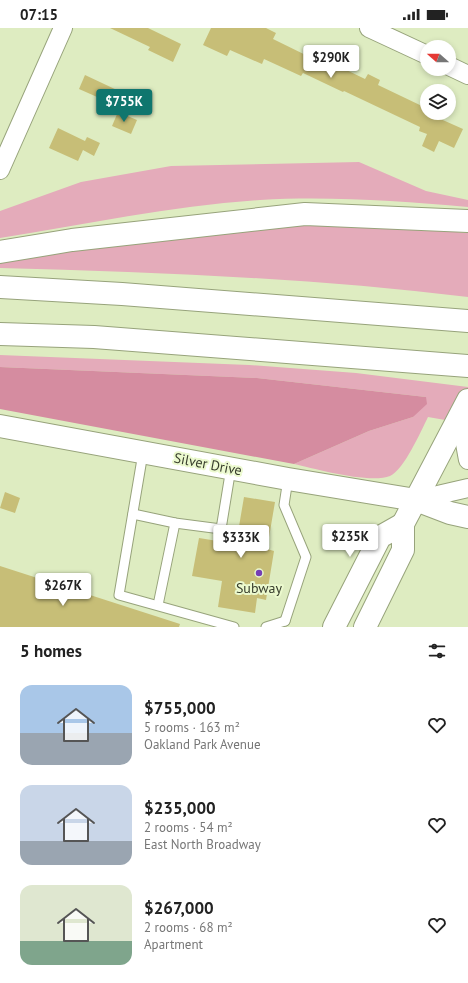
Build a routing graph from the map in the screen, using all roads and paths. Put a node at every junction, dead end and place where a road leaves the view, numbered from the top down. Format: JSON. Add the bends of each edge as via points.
{"nodes":[{"id":1,"x":63,"y":28,"type":"edge"},
{"id":2,"x":369,"y":28,"type":"edge"},
{"id":3,"x":420,"y":52,"type":"edge"},
{"id":4,"x":456,"y":69,"type":"edge"},
{"id":5,"x":468,"y":75,"type":"edge"},
{"id":6,"x":0,"y":170,"type":"edge"},
{"id":7,"x":468,"y":221,"type":"edge"},
{"id":8,"x":0,"y":252,"type":"edge"},
{"id":9,"x":0,"y":287,"type":"edge"},
{"id":10,"x":468,"y":321,"type":"edge"},
{"id":11,"x":0,"y":334,"type":"edge"},
{"id":12,"x":468,"y":366,"type":"edge"},
{"id":13,"x":464,"y":408,"type":"edge"},
{"id":14,"x":0,"y":426,"type":"edge"},
{"id":15,"x":143,"y":452,"type":"junction"},
{"id":16,"x":468,"y":460,"type":"edge"},
{"id":17,"x":231,"y":468,"type":"junction"},
{"id":18,"x":288,"y":479,"type":"junction"},
{"id":19,"x":468,"y":488,"type":"edge"},
{"id":20,"x":416,"y":500,"type":"junction"},
{"id":21,"x":133,"y":514,"type":"junction"},
{"id":22,"x":468,"y":517,"type":"edge"},
{"id":23,"x":175,"y":523,"type":"junction"},
{"id":24,"x":403,"y":524,"type":"junction"},
{"id":25,"x":158,"y":605,"type":"junction"},
{"id":26,"x":288,"y":624,"type":"edge"},
{"id":27,"x":234,"y":627,"type":"edge"},
{"id":28,"x":266,"y":627,"type":"edge"},
{"id":29,"x":334,"y":627,"type":"edge"},
{"id":30,"x":365,"y":627,"type":"edge"}],
"edges":[{"from":1,"to":6,"type":"street"},
{"from":2,"to":3,"type":"street"},
{"from":4,"to":5,"type":"street"},
{"from":7,"to":8,"type":"main road","via":[[305,214],[72,240]]},
{"from":9,"to":10,"type":"main road"},
{"from":11,"to":12,"type":"main road","via":[[94,337]]},
{"from":13,"to":16,"type":"street"},
{"from":13,"to":20,"type":"main road"},
{"from":14,"to":15,"type":"main road","name":"Silver Drive"},
{"from":15,"to":17,"type":"main road","name":"Silver Drive"},
{"from":15,"to":21,"type":"lane"},
{"from":17,"to":18,"type":"main road","name":"Silver Drive"},
{"from":17,"to":23,"type":"lane","via":[[221,529]]},
{"from":18,"to":20,"type":"main road","name":"Silver Drive"},
{"from":18,"to":26,"type":"lane","via":[[284,505],[306,557]]},
{"from":19,"to":20,"type":"street","name":"Silver Drive"},
{"from":20,"to":22,"type":"main road","name":"Silver Drive"},
{"from":20,"to":24,"type":"main road"},
{"from":21,"to":23,"type":"lane"},
{"from":21,"to":25,"type":"lane","via":[[120,595]]},
{"from":23,"to":25,"type":"lane"},
{"from":24,"to":29,"type":"main road","via":[[380,537]]},
{"from":24,"to":30,"type":"main road","via":[[403,550]]},
{"from":25,"to":27,"type":"lane"},
{"from":26,"to":28,"type":"lane"}]}
